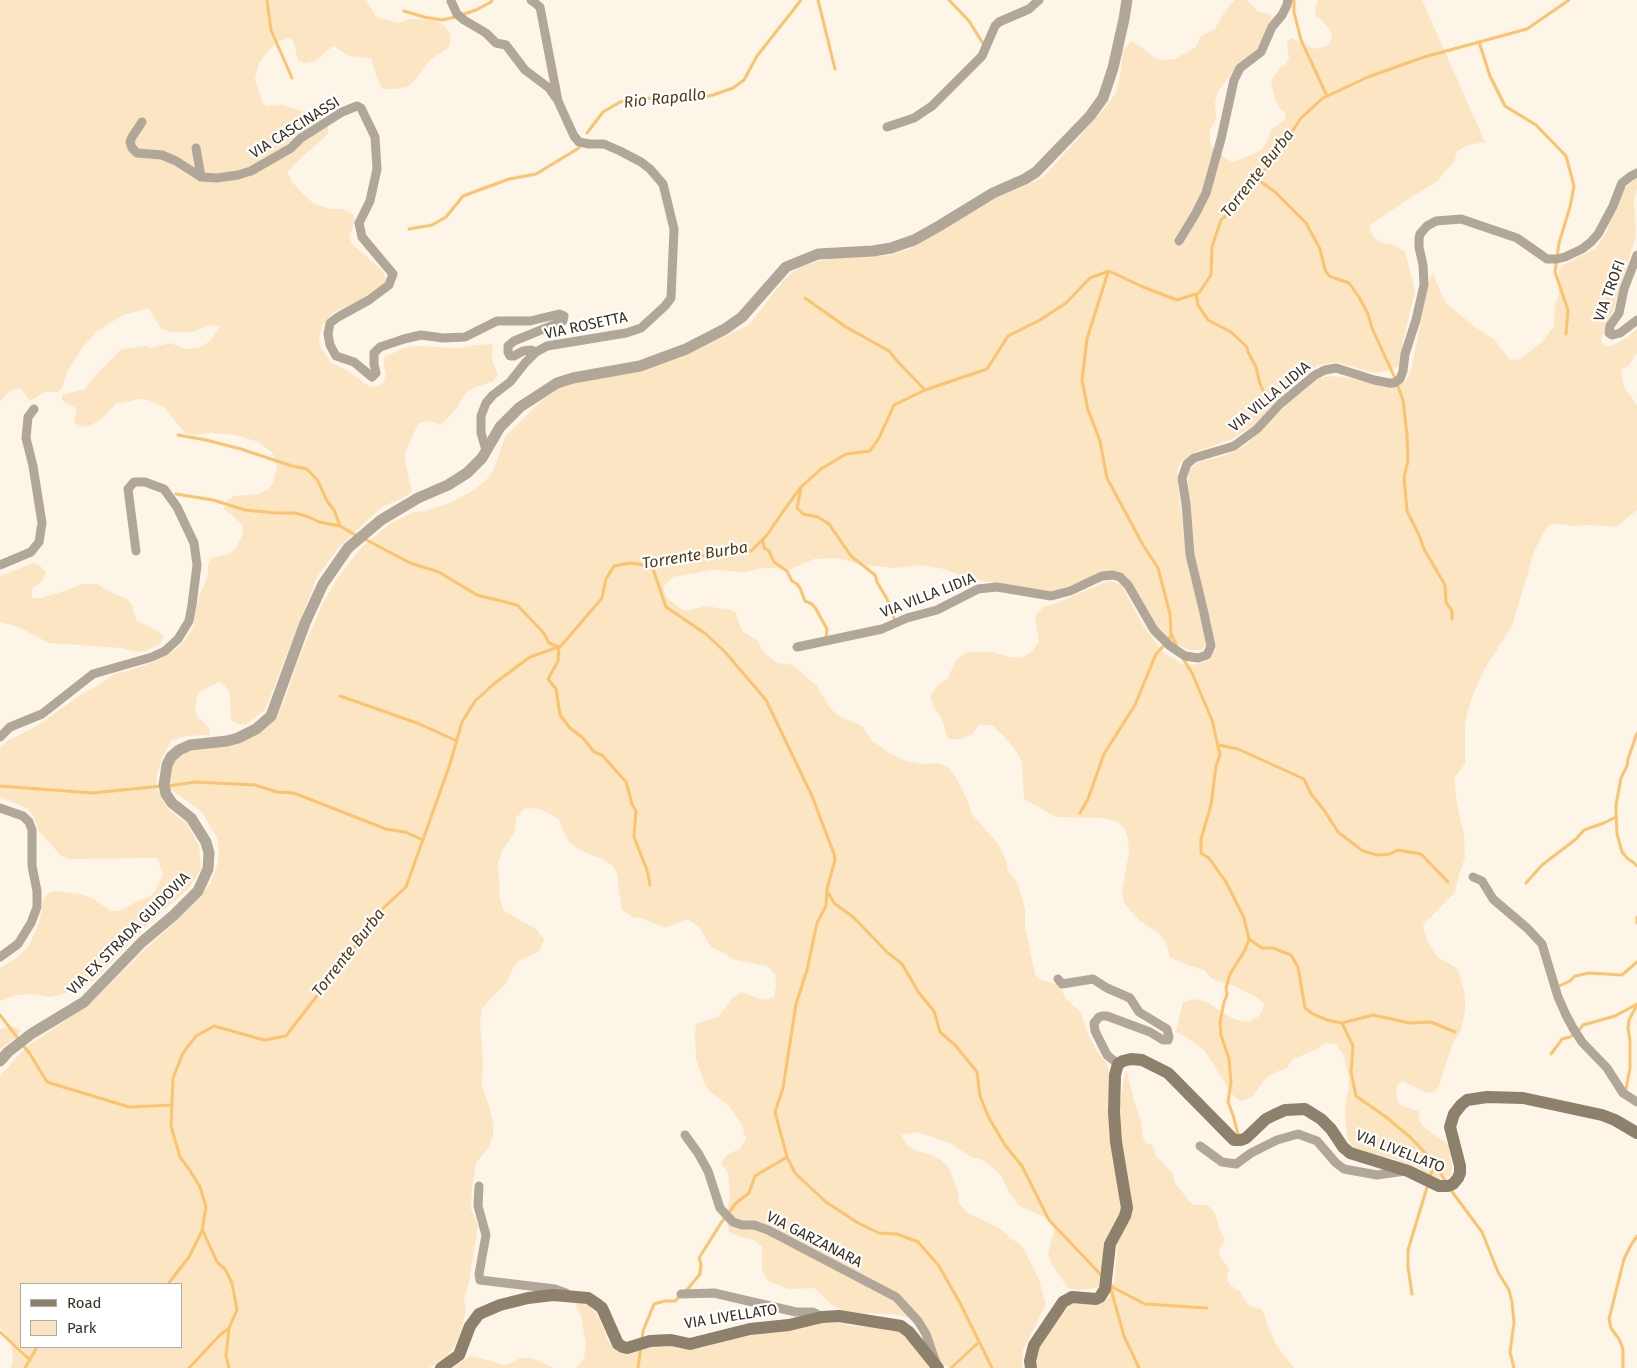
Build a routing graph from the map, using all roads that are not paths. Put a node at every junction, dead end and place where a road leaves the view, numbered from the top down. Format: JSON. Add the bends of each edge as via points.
{"nodes":[{"id":1,"x":531,"y":0,"type":"edge"},
{"id":2,"x":1039,"y":0,"type":"edge"},
{"id":3,"x":1126,"y":0,"type":"edge"},
{"id":4,"x":1288,"y":0,"type":"edge"},
{"id":5,"x":451,"y":1,"type":"dead end"},
{"id":6,"x":558,"y":101,"type":"junction"},
{"id":7,"x":142,"y":122,"type":"dead end"},
{"id":8,"x":887,"y":127,"type":"dead end"},
{"id":9,"x":196,"y":148,"type":"dead end"},
{"id":10,"x":1637,"y":173,"type":"edge"},
{"id":11,"x":201,"y":177,"type":"junction"},
{"id":12,"x":1179,"y":241,"type":"dead end"},
{"id":13,"x":1637,"y":255,"type":"edge"},
{"id":14,"x":1637,"y":320,"type":"edge"},
{"id":15,"x":536,"y":352,"type":"junction"},
{"id":16,"x":34,"y":409,"type":"dead end"},
{"id":17,"x":486,"y":450,"type":"junction"},
{"id":18,"x":136,"y":551,"type":"dead end"},
{"id":19,"x":0,"y":565,"type":"edge"},
{"id":20,"x":796,"y":647,"type":"dead end"},
{"id":21,"x":0,"y":736,"type":"edge"},
{"id":22,"x":0,"y":808,"type":"edge"},
{"id":23,"x":1473,"y":877,"type":"dead end"},
{"id":24,"x":0,"y":957,"type":"edge"},
{"id":25,"x":1058,"y":980,"type":"dead end"},
{"id":26,"x":0,"y":1061,"type":"edge"},
{"id":27,"x":1118,"y":1064,"type":"junction"},
{"id":28,"x":1637,"y":1102,"type":"edge"},
{"id":29,"x":1637,"y":1133,"type":"edge"},
{"id":30,"x":685,"y":1135,"type":"dead end"},
{"id":31,"x":1200,"y":1146,"type":"dead end"},
{"id":32,"x":1408,"y":1171,"type":"junction"},
{"id":33,"x":478,"y":1186,"type":"dead end"},
{"id":34,"x":681,"y":1294,"type":"dead end"},
{"id":35,"x":573,"y":1296,"type":"junction"},
{"id":36,"x":822,"y":1316,"type":"junction"},
{"id":37,"x":442,"y":1368,"type":"edge"},
{"id":38,"x":938,"y":1368,"type":"edge"},
{"id":39,"x":1030,"y":1368,"type":"edge"}],
"edges":[{"from":1,"to":6,"type":"street","name":"VIA ROSETTA","via":[[540,7]]},
{"from":2,"to":8,"type":"street","via":[[1029,9],[994,26],[982,56],[932,106],[914,118]]},
{"from":3,"to":17,"type":"street","name":"VIA EX STRADA GUIDOVIA","via":[[1113,68],[1103,98],[1036,172],[993,193],[914,240],[873,251],[818,254],[786,267],[752,307],[725,329],[686,349],[640,366],[557,383],[520,407],[500,427]]},
{"from":4,"to":12,"type":"street","via":[[1261,52],[1240,68],[1234,80],[1206,192]]},
{"from":5,"to":6,"type":"street","name":"VIA ROSETTA","via":[[464,20],[496,43],[506,45],[525,70],[549,88]]},
{"from":6,"to":15,"type":"street","name":"VIA ROSETTA","via":[[579,142],[604,144],[620,151],[650,169],[663,184],[674,229],[671,298],[641,328],[548,346]]},
{"from":7,"to":11,"type":"street","via":[[130,142],[137,153],[162,155]]},
{"from":9,"to":11,"type":"street"},
{"from":10,"to":20,"type":"street","name":"VIA VILLA LIDIA","via":[[1622,183],[1598,234],[1582,249],[1565,257],[1547,259],[1517,238],[1461,220],[1436,221],[1427,226],[1419,239],[1424,285],[1400,379],[1389,383],[1336,368],[1325,370],[1280,404],[1234,446],[1194,458],[1187,464],[1182,478],[1190,554],[1211,646],[1207,655],[1198,658],[1185,656],[1170,646],[1154,630],[1128,585],[1113,575],[1102,576],[1070,591],[1050,596],[997,587],[978,589],[937,610],[882,629]]},
{"from":11,"to":15,"type":"street","name":"VIA CASCINASSI","via":[[226,177],[251,171],[342,112],[357,106],[361,108],[375,137],[377,169],[370,201],[359,223],[362,237],[393,274],[388,285],[369,300],[330,323],[330,345],[336,356],[354,362],[372,377],[376,373],[374,353],[380,347],[404,339],[421,335],[465,337],[497,321],[564,316],[563,321],[508,346],[510,356],[523,351]]},
{"from":13,"to":14,"type":"street","name":"VIA TROFI","via":[[1609,332],[1612,335],[1620,333]]},
{"from":15,"to":17,"type":"street","name":"VIA ROSETTA","via":[[486,403],[481,416]]},
{"from":16,"to":19,"type":"street","via":[[28,417],[26,438],[42,523],[39,542],[31,552]]},
{"from":17,"to":26,"type":"street","name":"VIA EX STRADA GUIDOVIA","via":[[468,473],[381,520],[348,548],[323,584],[304,623],[271,716],[238,738],[190,746],[171,757],[164,785],[166,794],[191,818],[208,847],[208,869],[198,890],[84,1002],[31,1034]]},
{"from":18,"to":21,"type":"street","via":[[128,489],[134,482],[145,482],[164,489],[177,507],[194,543],[197,565],[192,605],[189,622],[178,639],[152,657],[93,674],[42,714],[10,727]]},
{"from":22,"to":24,"type":"street","via":[[23,816],[32,830],[37,908],[18,944]]},
{"from":23,"to":28,"type":"street","via":[[1482,881],[1493,899],[1542,944],[1566,1016],[1582,1042],[1607,1068],[1623,1093]]},
{"from":25,"to":27,"type":"street","via":[[1062,984],[1093,979],[1130,998],[1139,1012],[1167,1029],[1168,1040],[1163,1040],[1107,1016],[1098,1017],[1094,1023],[1095,1031],[1107,1055]]},
{"from":27,"to":32,"type":"main road","name":"VIA LIVELLATO","via":[[1132,1059],[1142,1060],[1168,1073],[1234,1140],[1246,1138],[1266,1119],[1285,1110],[1305,1109],[1322,1119],[1350,1153]]},
{"from":27,"to":39,"type":"main road","via":[[1114,1112],[1127,1208],[1110,1244],[1104,1289],[1096,1299],[1072,1297],[1063,1302],[1034,1345]]},
{"from":29,"to":32,"type":"main road","name":"VIA LIVELLATO","via":[[1615,1120],[1590,1112],[1523,1098],[1475,1098],[1461,1105],[1451,1120],[1460,1166],[1455,1182],[1439,1186]]},
{"from":30,"to":38,"type":"street","name":"VIA GARZANARA","via":[[708,1171],[720,1208],[733,1222],[768,1230],[896,1297],[926,1334]]},
{"from":31,"to":32,"type":"street","via":[[1222,1162],[1236,1164],[1277,1140],[1298,1134],[1317,1141],[1344,1169],[1377,1175]]},
{"from":33,"to":35,"type":"street","via":[[478,1206],[486,1235],[480,1280],[555,1289]]},
{"from":34,"to":36,"type":"street","via":[[714,1293]]},
{"from":35,"to":36,"type":"main road","name":"VIA LIVELLATO","via":[[588,1298],[602,1308],[618,1344],[627,1348],[650,1341],[671,1340],[690,1344]]},
{"from":35,"to":37,"type":"main road","name":"VIA LIVELLATO","via":[[528,1298],[479,1314],[470,1326],[459,1355]]},
{"from":36,"to":38,"type":"main road","name":"VIA LIVELLATO","via":[[898,1324],[909,1332]]}]}
